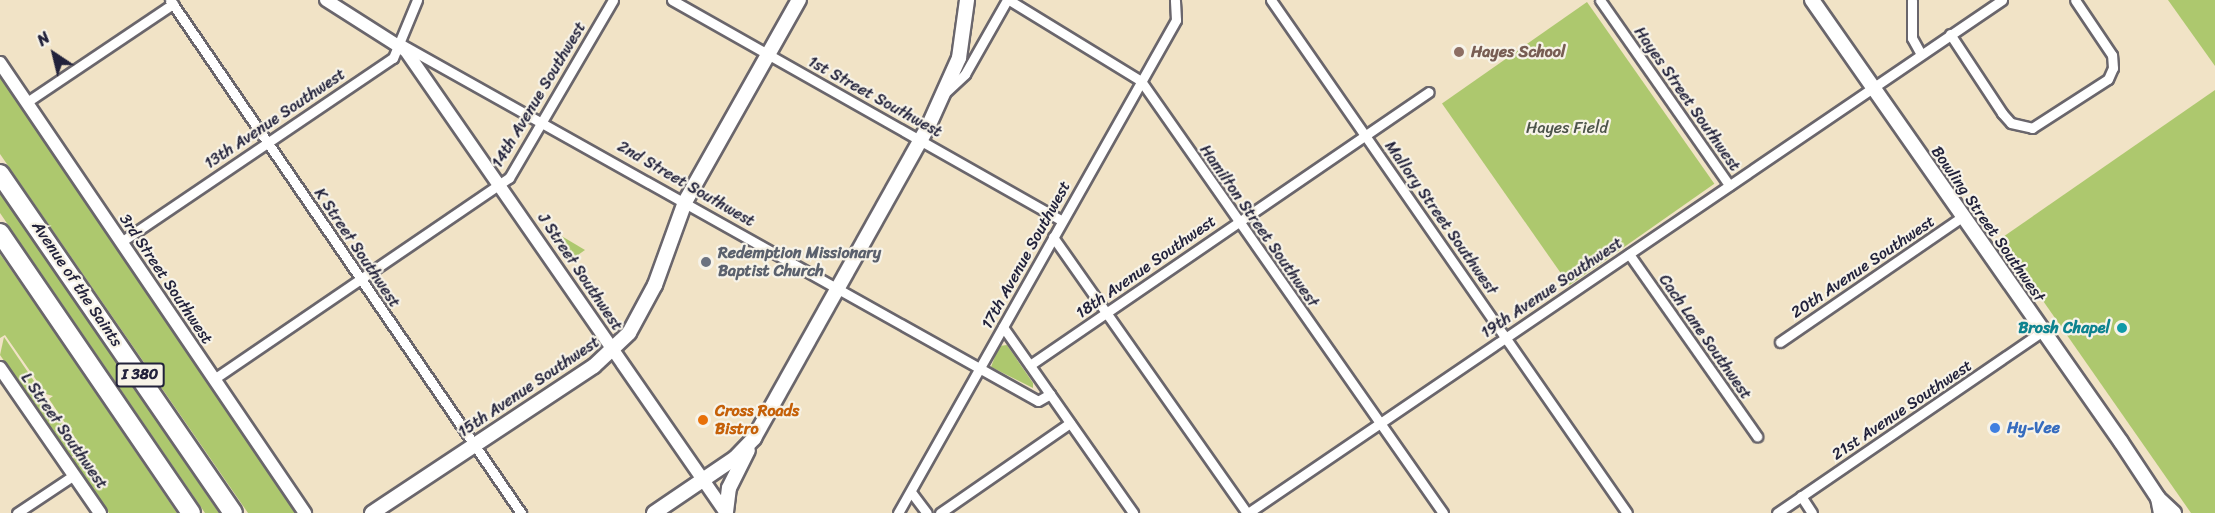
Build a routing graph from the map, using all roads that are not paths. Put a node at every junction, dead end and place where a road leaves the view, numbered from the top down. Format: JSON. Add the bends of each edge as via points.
{"nodes":[{"id":1,"x":326,"y":0,"type":"edge"},
{"id":2,"x":417,"y":0,"type":"edge"},
{"id":3,"x":613,"y":0,"type":"edge"},
{"id":4,"x":672,"y":0,"type":"edge"},
{"id":5,"x":799,"y":0,"type":"edge"},
{"id":6,"x":967,"y":0,"type":"edge"},
{"id":7,"x":1008,"y":0,"type":"edge"},
{"id":8,"x":1175,"y":0,"type":"edge"},
{"id":9,"x":1271,"y":0,"type":"edge"},
{"id":10,"x":1600,"y":0,"type":"edge"},
{"id":11,"x":1812,"y":0,"type":"edge"},
{"id":12,"x":1912,"y":0,"type":"edge"},
{"id":13,"x":2002,"y":0,"type":"edge"},
{"id":14,"x":2076,"y":0,"type":"edge"},
{"id":15,"x":171,"y":2,"type":"edge"},
{"id":16,"x":1950,"y":34,"type":"junction"},
{"id":17,"x":402,"y":47,"type":"junction"},
{"id":18,"x":768,"y":54,"type":"junction"},
{"id":19,"x":1921,"y":54,"type":"junction"},
{"id":20,"x":0,"y":63,"type":"edge"},
{"id":21,"x":1141,"y":81,"type":"junction"},
{"id":22,"x":1873,"y":88,"type":"junction"},
{"id":23,"x":1428,"y":92,"type":"dead end"},
{"id":24,"x":944,"y":95,"type":"junction"},
{"id":25,"x":27,"y":102,"type":"junction"},
{"id":26,"x":543,"y":122,"type":"junction"},
{"id":27,"x":1365,"y":134,"type":"junction"},
{"id":28,"x":921,"y":140,"type":"junction"},
{"id":29,"x":268,"y":142,"type":"junction"},
{"id":30,"x":0,"y":174,"type":"edge"},
{"id":31,"x":1729,"y":185,"type":"junction"},
{"id":32,"x":500,"y":186,"type":"junction"},
{"id":33,"x":685,"y":202,"type":"junction"},
{"id":34,"x":1962,"y":217,"type":"junction"},
{"id":35,"x":1062,"y":221,"type":"junction"},
{"id":36,"x":1237,"y":223,"type":"junction"},
{"id":37,"x":0,"y":233,"type":"edge"},
{"id":38,"x":1053,"y":237,"type":"junction"},
{"id":39,"x":121,"y":242,"type":"junction"},
{"id":40,"x":1629,"y":254,"type":"junction"},
{"id":41,"x":361,"y":281,"type":"junction"},
{"id":42,"x":837,"y":288,"type":"junction"},
{"id":43,"x":1108,"y":312,"type":"junction"},
{"id":44,"x":1003,"y":327,"type":"junction"},
{"id":45,"x":2043,"y":331,"type":"junction"},
{"id":46,"x":1506,"y":338,"type":"junction"},
{"id":47,"x":1780,"y":342,"type":"dead end"},
{"id":48,"x":613,"y":350,"type":"junction"},
{"id":49,"x":1030,"y":365,"type":"junction"},
{"id":50,"x":0,"y":368,"type":"edge"},
{"id":51,"x":980,"y":368,"type":"junction"},
{"id":52,"x":214,"y":379,"type":"junction"},
{"id":53,"x":1050,"y":394,"type":"junction"},
{"id":54,"x":1070,"y":423,"type":"junction"},
{"id":55,"x":1379,"y":424,"type":"junction"},
{"id":56,"x":1757,"y":436,"type":"dead end"},
{"id":57,"x":754,"y":438,"type":"junction"},
{"id":58,"x":474,"y":445,"type":"junction"},
{"id":59,"x":74,"y":475,"type":"junction"},
{"id":60,"x":704,"y":480,"type":"junction"},
{"id":61,"x":911,"y":492,"type":"junction"},
{"id":62,"x":1801,"y":496,"type":"junction"},
{"id":63,"x":2158,"y":498,"type":"junction"},
{"id":64,"x":17,"y":513,"type":"edge"},
{"id":65,"x":100,"y":513,"type":"edge"},
{"id":66,"x":192,"y":513,"type":"edge"},
{"id":67,"x":233,"y":513,"type":"edge"},
{"id":68,"x":305,"y":513,"type":"edge"},
{"id":69,"x":372,"y":513,"type":"edge"},
{"id":70,"x":520,"y":513,"type":"edge"},
{"id":71,"x":654,"y":513,"type":"edge"},
{"id":72,"x":726,"y":513,"type":"edge"},
{"id":73,"x":898,"y":513,"type":"edge"},
{"id":74,"x":927,"y":513,"type":"edge"},
{"id":75,"x":940,"y":513,"type":"edge"},
{"id":76,"x":1133,"y":513,"type":"edge"},
{"id":77,"x":1248,"y":513,"type":"edge"},
{"id":78,"x":1443,"y":513,"type":"edge"},
{"id":79,"x":1627,"y":513,"type":"edge"},
{"id":80,"x":1777,"y":513,"type":"edge"},
{"id":81,"x":1812,"y":513,"type":"edge"},
{"id":82,"x":2161,"y":513,"type":"edge"},
{"id":83,"x":2174,"y":513,"type":"edge"}],
"edges":[{"from":1,"to":17,"type":"street","name":"2nd Street Southwest"},
{"from":2,"to":17,"type":"street","name":"13th Avenue Southwest"},
{"from":3,"to":26,"type":"street","name":"14th Avenue Southwest"},
{"from":4,"to":18,"type":"street","name":"1st Street Southwest"},
{"from":5,"to":18,"type":"main road","name":"15th Avenue Southwest"},
{"from":6,"to":24,"type":"main road","via":[[959,58]]},
{"from":7,"to":21,"type":"street","name":"Hamilton Street Southwest"},
{"from":7,"to":24,"type":"street","via":[[965,74]]},
{"from":8,"to":21,"type":"street","name":"17th Avenue Southwest","via":[[1179,11]]},
{"from":9,"to":27,"type":"street","name":"Mallory Street Southwest"},
{"from":10,"to":31,"type":"street","name":"Hayes Street Southwest"},
{"from":11,"to":22,"type":"main road","name":"Bowling Street Southwest"},
{"from":12,"to":19,"type":"street","via":[[1912,38]]},
{"from":13,"to":16,"type":"street","name":"19th Avenue Southwest"},
{"from":14,"to":16,"type":"street","via":[[2112,55],[2113,68],[2108,79],[2032,128],[2011,123],[2002,113]]},
{"from":15,"to":25,"type":"street"},
{"from":15,"to":29,"type":"street","name":"K Street Southwest"},
{"from":16,"to":19,"type":"street","name":"19th Avenue Southwest"},
{"from":17,"to":26,"type":"street","name":"2nd Street Southwest"},
{"from":17,"to":29,"type":"street","name":"13th Avenue Southwest","via":[[393,58]]},
{"from":17,"to":32,"type":"street","name":"J Street Southwest"},
{"from":18,"to":28,"type":"street","name":"1st Street Southwest"},
{"from":18,"to":33,"type":"main road","name":"15th Avenue Southwest"},
{"from":19,"to":22,"type":"street","name":"19th Avenue Southwest"},
{"from":20,"to":25,"type":"street","name":"3rd Street Southwest"},
{"from":21,"to":35,"type":"street","name":"17th Avenue Southwest"},
{"from":21,"to":36,"type":"street","name":"Hamilton Street Southwest"},
{"from":22,"to":31,"type":"street","name":"19th Avenue Southwest"},
{"from":22,"to":34,"type":"main road","name":"Bowling Street Southwest"},
{"from":23,"to":27,"type":"street","name":"18th Avenue Southwest"},
{"from":24,"to":28,"type":"main road"},
{"from":25,"to":39,"type":"street","name":"3rd Street Southwest"},
{"from":26,"to":32,"type":"street","name":"14th Avenue Southwest"},
{"from":26,"to":33,"type":"street","name":"2nd Street Southwest"},
{"from":27,"to":36,"type":"street","name":"18th Avenue Southwest"},
{"from":27,"to":46,"type":"street","name":"Mallory Street Southwest"},
{"from":28,"to":35,"type":"street","name":"1st Street Southwest"},
{"from":28,"to":42,"type":"main road"},
{"from":29,"to":39,"type":"street","name":"13th Avenue Southwest"},
{"from":29,"to":41,"type":"street","name":"K Street Southwest"},
{"from":30,"to":67,"type":"highway","name":"Avenue of the Saints","number":"I 380"},
{"from":31,"to":40,"type":"street","name":"19th Avenue Southwest"},
{"from":32,"to":41,"type":"street","name":"14th Avenue Southwest"},
{"from":32,"to":48,"type":"street","name":"J Street Southwest"},
{"from":33,"to":42,"type":"street","name":"2nd Street Southwest"},
{"from":33,"to":48,"type":"main road","name":"15th Avenue Southwest","via":[[640,318]]},
{"from":34,"to":45,"type":"main road","name":"Bowling Street Southwest"},
{"from":34,"to":47,"type":"street","name":"20th Avenue Southwest"},
{"from":35,"to":38,"type":"street","name":"17th Avenue Southwest"},
{"from":36,"to":43,"type":"street","name":"18th Avenue Southwest"},
{"from":36,"to":55,"type":"street","name":"Hamilton Street Southwest"},
{"from":37,"to":66,"type":"highway","name":"Avenue of the Saints","number":"I 380"},
{"from":38,"to":43,"type":"street"},
{"from":38,"to":44,"type":"street","name":"17th Avenue Southwest"},
{"from":39,"to":52,"type":"street","name":"3rd Street Southwest"},
{"from":40,"to":46,"type":"street","name":"19th Avenue Southwest"},
{"from":40,"to":56,"type":"street","name":"Cach Lane Southwest"},
{"from":41,"to":52,"type":"street","name":"14th Avenue Southwest"},
{"from":41,"to":58,"type":"street","name":"K Street Southwest"},
{"from":42,"to":51,"type":"street","name":"2nd Street Southwest"},
{"from":42,"to":57,"type":"main road"},
{"from":43,"to":49,"type":"street","name":"18th Avenue Southwest"},
{"from":43,"to":77,"type":"street"},
{"from":44,"to":49,"type":"street"},
{"from":44,"to":51,"type":"street","name":"17th Avenue Southwest"},
{"from":45,"to":62,"type":"street","name":"21st Avenue Southwest"},
{"from":45,"to":63,"type":"main road","name":"Bowling Street Southwest"},
{"from":46,"to":55,"type":"street","name":"19th Avenue Southwest"},
{"from":46,"to":79,"type":"street","name":"Mallory Street Southwest"},
{"from":48,"to":58,"type":"main road","name":"15th Avenue Southwest"},
{"from":48,"to":60,"type":"street","name":"J Street Southwest"},
{"from":49,"to":53,"type":"street"},
{"from":50,"to":59,"type":"street","name":"L Street Southwest"},
{"from":51,"to":53,"type":"street","name":"2nd Street Southwest","via":[[1038,402]]},
{"from":51,"to":61,"type":"street","name":"17th Avenue Southwest"},
{"from":52,"to":68,"type":"street","name":"3rd Street Southwest"},
{"from":53,"to":54,"type":"street"},
{"from":54,"to":75,"type":"street"},
{"from":54,"to":76,"type":"street"},
{"from":55,"to":77,"type":"street","name":"19th Avenue Southwest"},
{"from":55,"to":78,"type":"street","name":"Hamilton Street Southwest"},
{"from":57,"to":60,"type":"main road"},
{"from":57,"to":72,"type":"main road","via":[[729,488]]},
{"from":58,"to":69,"type":"main road","name":"15th Avenue Southwest"},
{"from":58,"to":70,"type":"street","name":"K Street Southwest"},
{"from":59,"to":64,"type":"street"},
{"from":59,"to":65,"type":"street","name":"L Street Southwest"},
{"from":60,"to":71,"type":"main road"},
{"from":60,"to":72,"type":"street","name":"J Street Southwest"},
{"from":61,"to":73,"type":"street","name":"17th Avenue Southwest"},
{"from":61,"to":74,"type":"street"},
{"from":62,"to":80,"type":"street","name":"21st Avenue Southwest"},
{"from":62,"to":81,"type":"street"},
{"from":63,"to":82,"type":"main road","name":"Bowling Street Southwest"},
{"from":63,"to":83,"type":"main road","name":"Bowling Street Southwest"}]}
